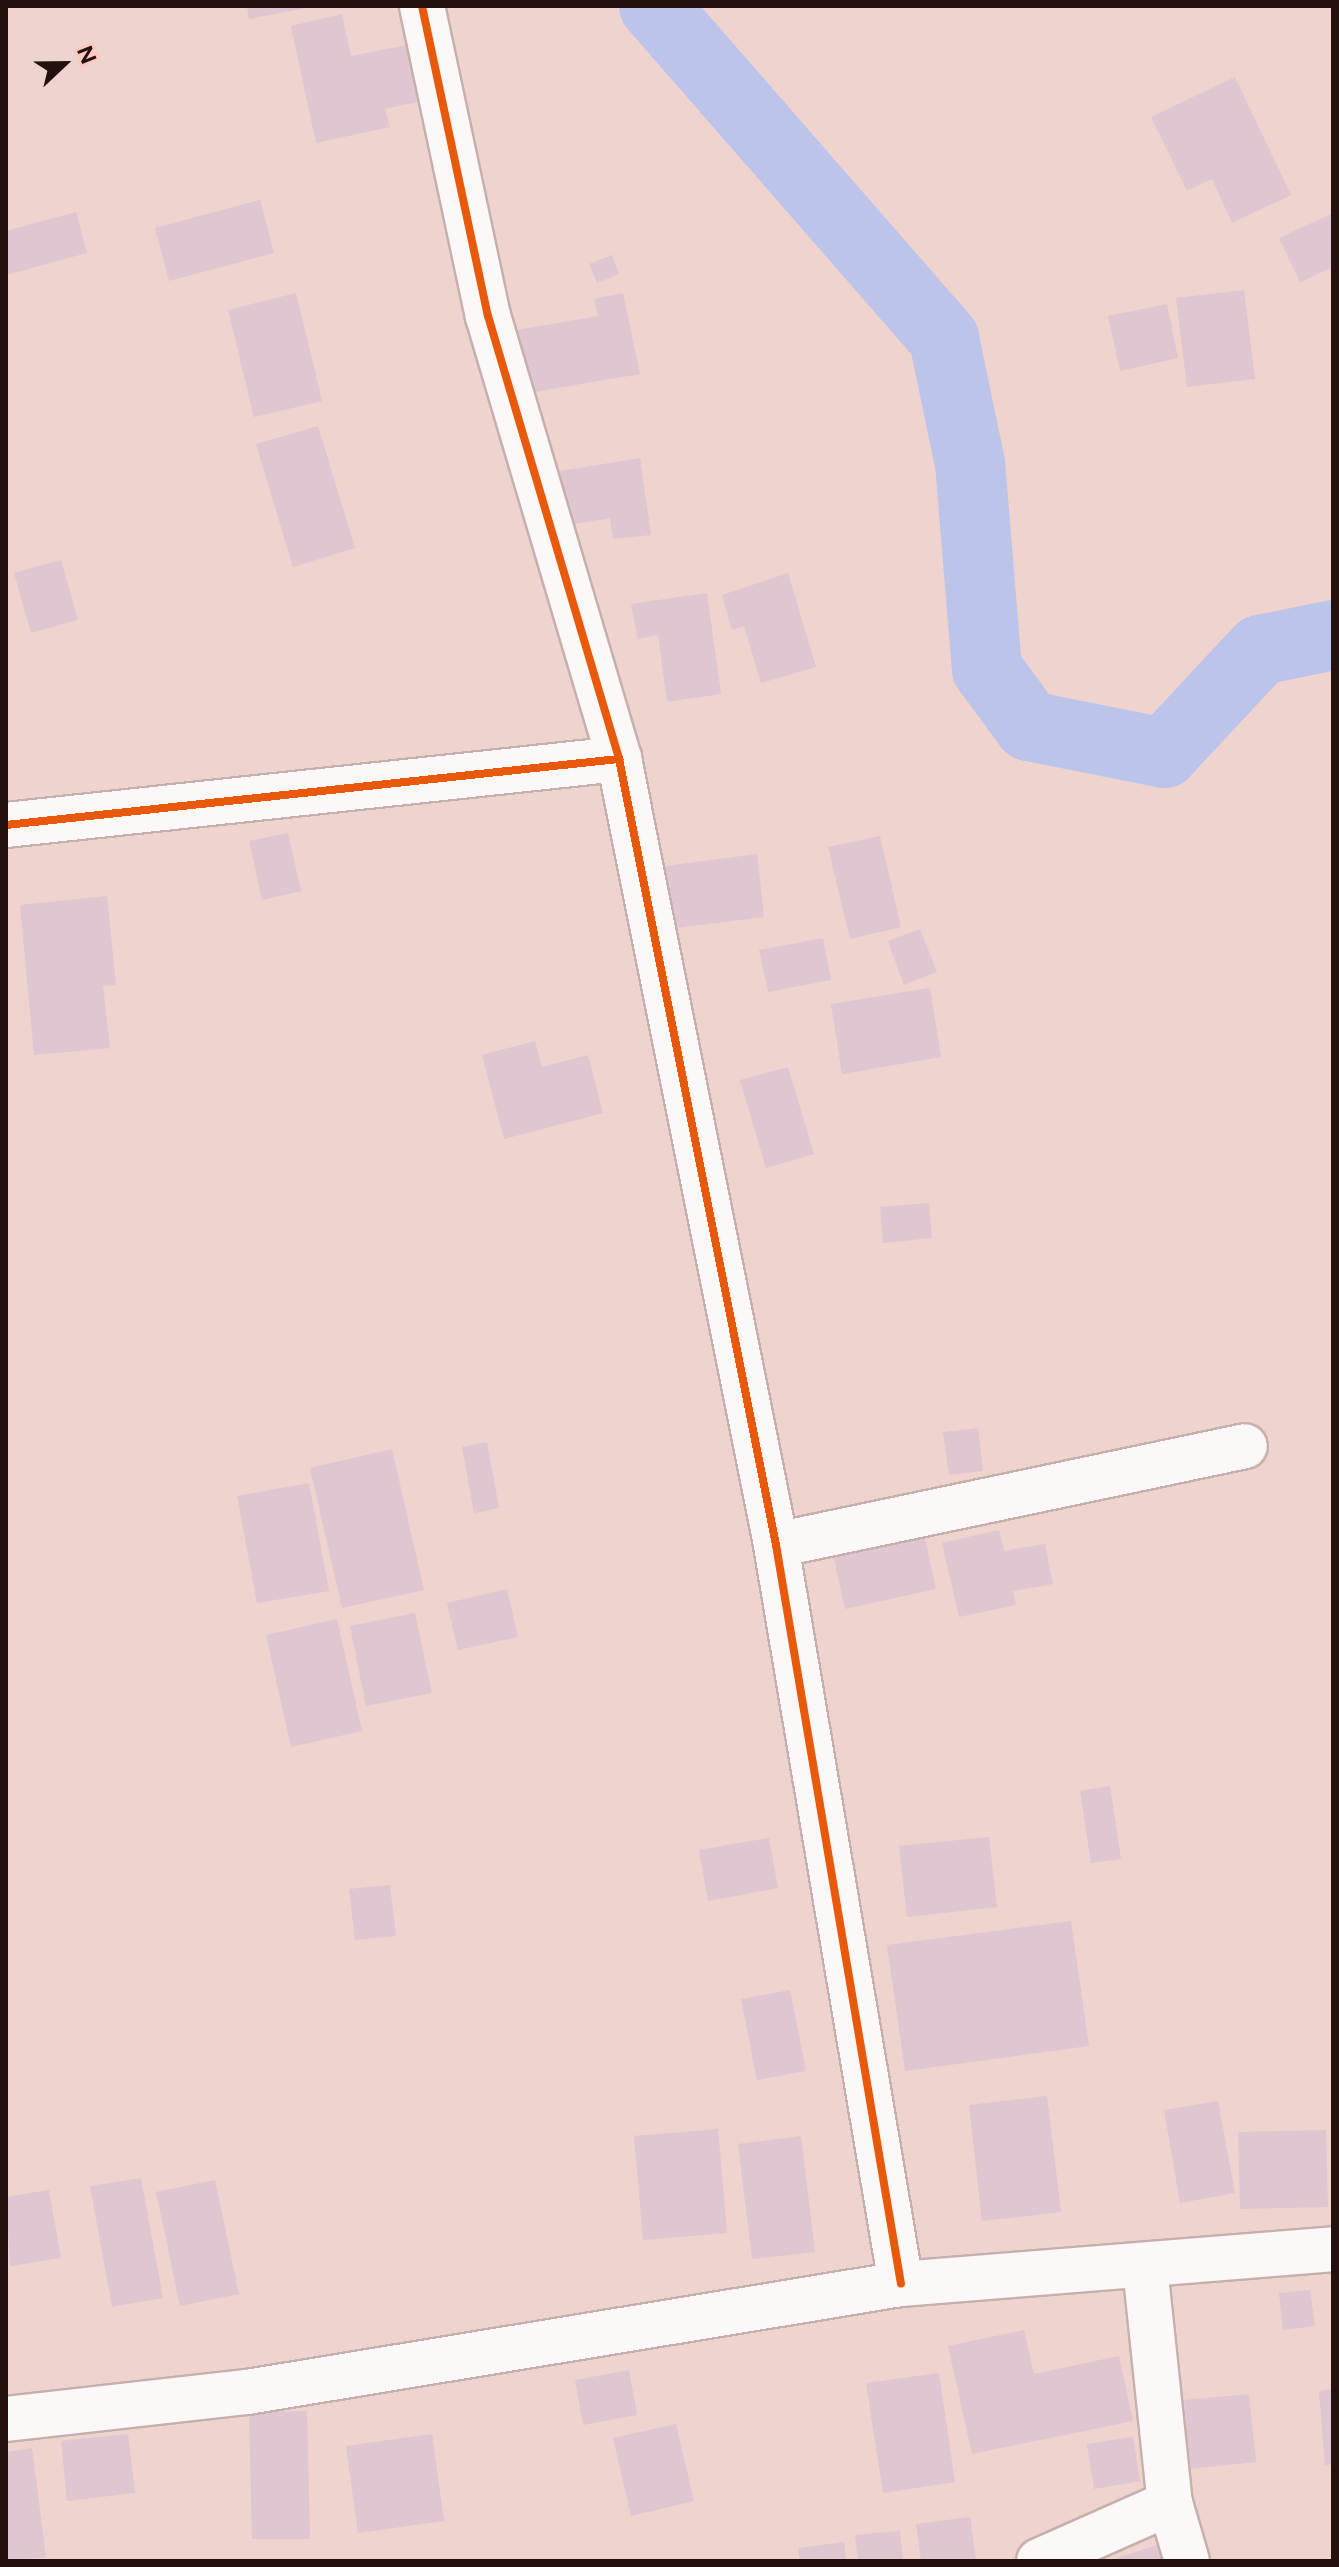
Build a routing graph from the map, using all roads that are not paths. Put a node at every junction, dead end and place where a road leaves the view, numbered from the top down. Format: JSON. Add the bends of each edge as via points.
{"nodes":[{"id":1,"x":422,"y":6,"type":"edge"},
{"id":2,"x":619,"y":759,"type":"junction"},
{"id":3,"x":6,"y":825,"type":"edge"},
{"id":4,"x":1245,"y":1446,"type":"dead end"},
{"id":5,"x":776,"y":1545,"type":"junction"},
{"id":6,"x":1333,"y":2249,"type":"edge"},
{"id":7,"x":1145,"y":2267,"type":"junction"},
{"id":8,"x":901,"y":2284,"type":"junction"},
{"id":9,"x":6,"y":2419,"type":"edge"},
{"id":10,"x":1170,"y":2503,"type":"junction"},
{"id":11,"x":1039,"y":2561,"type":"edge"},
{"id":12,"x":1187,"y":2561,"type":"edge"}],
"edges":[{"from":1,"to":2,"type":"main road","via":[[488,316]]},
{"from":2,"to":3,"type":"main road"},
{"from":2,"to":5,"type":"main road"},
{"from":4,"to":5,"type":"main road"},
{"from":5,"to":8,"type":"main road"},
{"from":6,"to":7,"type":"main road"},
{"from":7,"to":8,"type":"main road"},
{"from":7,"to":10,"type":"main road"},
{"from":8,"to":9,"type":"main road","via":[[247,2392]]},
{"from":10,"to":11,"type":"main road"},
{"from":10,"to":12,"type":"main road"}]}
